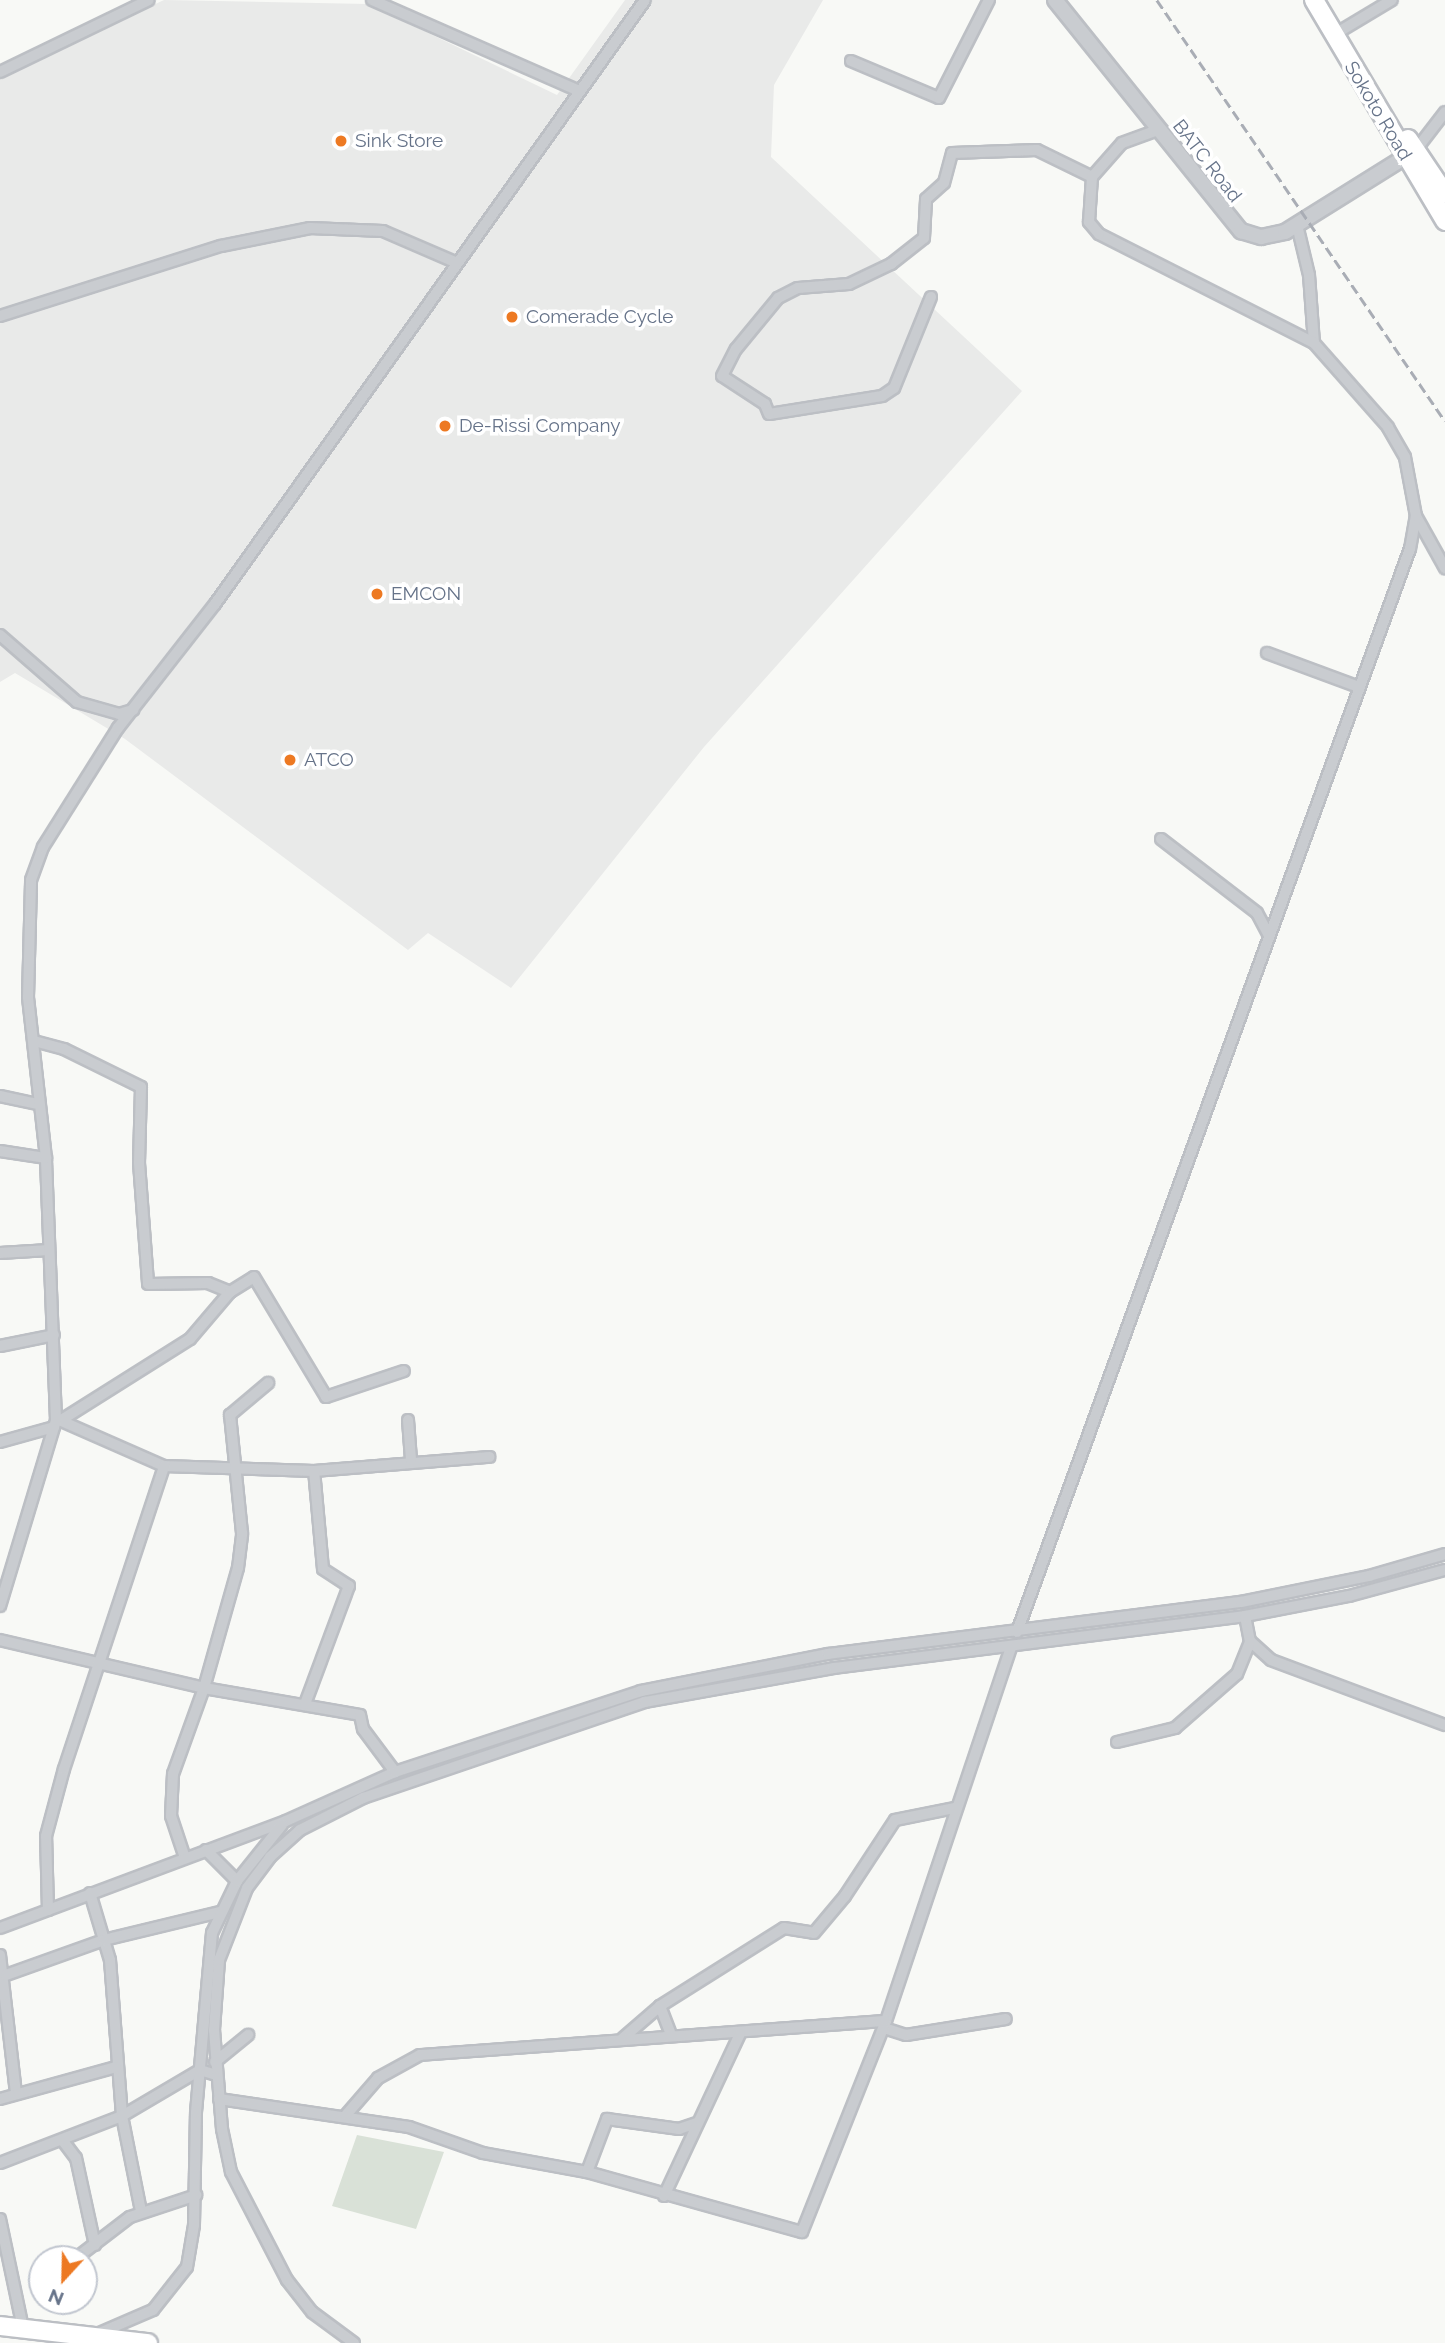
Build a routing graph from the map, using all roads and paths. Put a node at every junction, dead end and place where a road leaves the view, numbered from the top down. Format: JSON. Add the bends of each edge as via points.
{"nodes":[{"id":1,"x":149,"y":0,"type":"edge"},
{"id":2,"x":372,"y":0,"type":"edge"},
{"id":3,"x":645,"y":0,"type":"edge"},
{"id":4,"x":989,"y":0,"type":"edge"},
{"id":5,"x":1055,"y":0,"type":"edge"},
{"id":6,"x":1314,"y":0,"type":"edge"},
{"id":7,"x":1324,"y":0,"type":"edge"},
{"id":8,"x":1392,"y":0,"type":"edge"},
{"id":9,"x":1342,"y":30,"type":"junction"},
{"id":10,"x":851,"y":61,"type":"dead end"},
{"id":11,"x":0,"y":72,"type":"edge"},
{"id":12,"x":579,"y":91,"type":"junction"},
{"id":13,"x":1445,"y":112,"type":"edge"},
{"id":14,"x":1158,"y":130,"type":"junction"},
{"id":15,"x":1410,"y":154,"type":"junction"},
{"id":16,"x":1092,"y":177,"type":"junction"},
{"id":17,"x":1445,"y":194,"type":"edge"},
{"id":18,"x":1445,"y":221,"type":"edge"},
{"id":19,"x":1297,"y":225,"type":"junction"},
{"id":20,"x":455,"y":262,"type":"junction"},
{"id":21,"x":931,"y":297,"type":"dead end"},
{"id":22,"x":0,"y":316,"type":"edge"},
{"id":23,"x":1314,"y":343,"type":"junction"},
{"id":24,"x":1416,"y":516,"type":"junction"},
{"id":25,"x":1445,"y":568,"type":"edge"},
{"id":26,"x":0,"y":635,"type":"edge"},
{"id":27,"x":1267,"y":653,"type":"dead end"},
{"id":28,"x":1359,"y":687,"type":"junction"},
{"id":29,"x":133,"y":710,"type":"junction"},
{"id":30,"x":1161,"y":839,"type":"dead end"},
{"id":31,"x":1280,"y":905,"type":"junction"},
{"id":32,"x":1257,"y":913,"type":"junction"},
{"id":33,"x":1269,"y":936,"type":"junction"},
{"id":34,"x":34,"y":1041,"type":"junction"},
{"id":35,"x":0,"y":1096,"type":"edge"},
{"id":36,"x":39,"y":1104,"type":"junction"},
{"id":37,"x":0,"y":1151,"type":"edge"},
{"id":38,"x":46,"y":1158,"type":"junction"},
{"id":39,"x":49,"y":1250,"type":"junction"},
{"id":40,"x":0,"y":1253,"type":"edge"},
{"id":41,"x":230,"y":1292,"type":"junction"},
{"id":42,"x":54,"y":1335,"type":"junction"},
{"id":43,"x":0,"y":1346,"type":"edge"},
{"id":44,"x":404,"y":1371,"type":"dead end"},
{"id":45,"x":268,"y":1383,"type":"dead end"},
{"id":46,"x":408,"y":1420,"type":"dead end"},
{"id":47,"x":58,"y":1422,"type":"junction"},
{"id":48,"x":0,"y":1442,"type":"edge"},
{"id":49,"x":489,"y":1457,"type":"dead end"},
{"id":50,"x":411,"y":1460,"type":"junction"},
{"id":51,"x":235,"y":1465,"type":"junction"},
{"id":52,"x":164,"y":1466,"type":"junction"},
{"id":53,"x":314,"y":1472,"type":"junction"},
{"id":54,"x":1445,"y":1554,"type":"edge"},
{"id":55,"x":1445,"y":1570,"type":"edge"},
{"id":56,"x":0,"y":1606,"type":"edge"},
{"id":57,"x":1192,"y":1609,"type":"junction"},
{"id":58,"x":1245,"y":1616,"type":"junction"},
{"id":59,"x":1192,"y":1623,"type":"junction"},
{"id":60,"x":1017,"y":1632,"type":"junction"},
{"id":61,"x":0,"y":1640,"type":"edge"},
{"id":62,"x":1250,"y":1641,"type":"junction"},
{"id":63,"x":1011,"y":1647,"type":"junction"},
{"id":64,"x":100,"y":1662,"type":"junction"},
{"id":65,"x":204,"y":1688,"type":"junction"},
{"id":66,"x":305,"y":1704,"type":"junction"},
{"id":67,"x":1445,"y":1725,"type":"edge"},
{"id":68,"x":1117,"y":1742,"type":"dead end"},
{"id":69,"x":395,"y":1772,"type":"junction"},
{"id":70,"x":954,"y":1808,"type":"junction"},
{"id":71,"x":286,"y":1821,"type":"junction"},
{"id":72,"x":206,"y":1850,"type":"junction"},
{"id":73,"x":184,"y":1858,"type":"junction"},
{"id":74,"x":237,"y":1881,"type":"junction"},
{"id":75,"x":90,"y":1893,"type":"junction"},
{"id":76,"x":48,"y":1910,"type":"junction"},
{"id":77,"x":220,"y":1912,"type":"junction"},
{"id":78,"x":0,"y":1928,"type":"edge"},
{"id":79,"x":104,"y":1940,"type":"junction"},
{"id":80,"x":0,"y":1955,"type":"edge"},
{"id":81,"x":6,"y":1975,"type":"junction"},
{"id":82,"x":210,"y":1998,"type":"junction"},
{"id":83,"x":660,"y":2006,"type":"junction"},
{"id":84,"x":1006,"y":2019,"type":"dead end"},
{"id":85,"x":885,"y":2024,"type":"junction"},
{"id":86,"x":671,"y":2034,"type":"junction"},
{"id":87,"x":740,"y":2034,"type":"junction"},
{"id":88,"x":248,"y":2035,"type":"dead end"},
{"id":89,"x":622,"y":2038,"type":"junction"},
{"id":90,"x":215,"y":2062,"type":"junction"},
{"id":91,"x":116,"y":2067,"type":"junction"},
{"id":92,"x":200,"y":2070,"type":"junction"},
{"id":93,"x":216,"y":2075,"type":"junction"},
{"id":94,"x":16,"y":2094,"type":"junction"},
{"id":95,"x":0,"y":2098,"type":"edge"},
{"id":96,"x":219,"y":2099,"type":"junction"},
{"id":97,"x":346,"y":2115,"type":"junction"},
{"id":98,"x":122,"y":2116,"type":"junction"},
{"id":99,"x":696,"y":2123,"type":"junction"},
{"id":100,"x":63,"y":2141,"type":"junction"},
{"id":101,"x":0,"y":2162,"type":"edge"},
{"id":102,"x":587,"y":2172,"type":"junction"},
{"id":103,"x":196,"y":2195,"type":"junction"},
{"id":104,"x":664,"y":2196,"type":"junction"},
{"id":105,"x":141,"y":2211,"type":"junction"},
{"id":106,"x":0,"y":2219,"type":"edge"},
{"id":107,"x":95,"y":2245,"type":"joint"},
{"id":108,"x":0,"y":2326,"type":"edge"},
{"id":109,"x":23,"y":2328,"type":"junction"},
{"id":110,"x":86,"y":2337,"type":"junction"},
{"id":111,"x":148,"y":2343,"type":"edge"},
{"id":112,"x":354,"y":2343,"type":"edge"}],
"edges":[{"from":1,"to":11,"type":"street"},
{"from":2,"to":12,"type":"street"},
{"from":3,"to":12,"type":"street"},
{"from":4,"to":10,"type":"street","via":[[939,97]]},
{"from":5,"to":14,"type":"street","name":"BATC Road"},
{"from":6,"to":15,"type":"main road","name":"Sokoto Road"},
{"from":7,"to":9,"type":"main road","name":"Sokoto Road"},
{"from":8,"to":9,"type":"street"},
{"from":9,"to":15,"type":"main road","name":"Sokoto Road"},
{"from":12,"to":20,"type":"street"},
{"from":13,"to":15,"type":"street"},
{"from":14,"to":16,"type":"street","via":[[1122,143]]},
{"from":14,"to":19,"type":"street","name":"BATC Road","via":[[1241,230],[1261,237]]},
{"from":15,"to":17,"type":"main road","name":"Sokoto Road"},
{"from":15,"to":18,"type":"main road","name":"Sokoto Road"},
{"from":15,"to":19,"type":"street","name":"BATC Road"},
{"from":16,"to":21,"type":"street","via":[[1037,150],[952,153],[944,183],[926,199],[924,238],[891,264],[849,284],[798,288],[778,298],[736,349],[722,376],[765,404],[769,414],[882,396],[894,388]]},
{"from":16,"to":23,"type":"street","via":[[1089,222],[1099,234]]},
{"from":19,"to":23,"type":"street","via":[[1310,275]]},
{"from":20,"to":22,"type":"street","via":[[383,231],[310,228],[221,246]]},
{"from":20,"to":29,"type":"street","via":[[215,604]]},
{"from":23,"to":24,"type":"street","via":[[1388,427],[1405,457]]},
{"from":24,"to":25,"type":"street"},
{"from":24,"to":28,"type":"street","via":[[1410,549]]},
{"from":26,"to":29,"type":"street","via":[[77,702],[119,714]]},
{"from":27,"to":28,"type":"street"},
{"from":28,"to":31,"type":"street"},
{"from":29,"to":34,"type":"street","via":[[51,832],[31,880],[28,996]]},
{"from":30,"to":32,"type":"street"},
{"from":31,"to":32,"type":"street"},
{"from":31,"to":33,"type":"street"},
{"from":32,"to":33,"type":"street"},
{"from":33,"to":60,"type":"street"},
{"from":34,"to":36,"type":"street"},
{"from":34,"to":41,"type":"street","via":[[64,1049],[141,1087],[139,1163],[148,1284],[208,1283]]},
{"from":35,"to":36,"type":"street"},
{"from":36,"to":38,"type":"street"},
{"from":37,"to":38,"type":"street"},
{"from":38,"to":39,"type":"street"},
{"from":39,"to":40,"type":"street"},
{"from":39,"to":42,"type":"street"},
{"from":41,"to":44,"type":"street","via":[[254,1277],[326,1397]]},
{"from":41,"to":47,"type":"street","via":[[190,1339]]},
{"from":42,"to":43,"type":"street"},
{"from":42,"to":47,"type":"street"},
{"from":45,"to":51,"type":"street","via":[[230,1415]]},
{"from":46,"to":50,"type":"street"},
{"from":47,"to":48,"type":"street"},
{"from":47,"to":52,"type":"street"},
{"from":47,"to":56,"type":"street"},
{"from":49,"to":50,"type":"street"},
{"from":50,"to":53,"type":"street"},
{"from":51,"to":52,"type":"street"},
{"from":51,"to":53,"type":"street"},
{"from":51,"to":65,"type":"street","via":[[242,1533],[238,1567]]},
{"from":52,"to":64,"type":"street"},
{"from":53,"to":66,"type":"street","via":[[323,1569],[349,1586]]},
{"from":54,"to":57,"type":"street","via":[[1369,1576]]},
{"from":55,"to":58,"type":"street","via":[[1349,1597]]},
{"from":57,"to":59,"type":"street"},
{"from":57,"to":60,"type":"street"},
{"from":58,"to":59,"type":"street"},
{"from":58,"to":62,"type":"street"},
{"from":59,"to":63,"type":"street"},
{"from":60,"to":69,"type":"street","via":[[828,1654],[641,1690]]},
{"from":61,"to":64,"type":"street"},
{"from":62,"to":67,"type":"street","via":[[1271,1660]]},
{"from":62,"to":68,"type":"street","via":[[1237,1674],[1175,1728]]},
{"from":63,"to":70,"type":"street"},
{"from":63,"to":82,"type":"street","via":[[834,1668],[645,1702],[363,1798],[300,1830],[258,1871],[225,1937]]},
{"from":64,"to":65,"type":"street"},
{"from":64,"to":76,"type":"street","via":[[46,1836]]},
{"from":65,"to":66,"type":"street"},
{"from":65,"to":73,"type":"street","via":[[173,1774],[171,1816]]},
{"from":66,"to":69,"type":"street","via":[[360,1715],[363,1729]]},
{"from":69,"to":71,"type":"street"},
{"from":70,"to":83,"type":"street","via":[[895,1820],[845,1896],[814,1933],[784,1928]]},
{"from":70,"to":85,"type":"street"},
{"from":71,"to":72,"type":"street"},
{"from":71,"to":74,"type":"street"},
{"from":72,"to":73,"type":"street"},
{"from":72,"to":74,"type":"street"},
{"from":73,"to":75,"type":"street"},
{"from":74,"to":77,"type":"street"},
{"from":75,"to":76,"type":"street"},
{"from":75,"to":79,"type":"street"},
{"from":76,"to":78,"type":"street"},
{"from":77,"to":79,"type":"street"},
{"from":77,"to":82,"type":"street","via":[[207,1955]]},
{"from":79,"to":81,"type":"street"},
{"from":79,"to":91,"type":"street","via":[[112,1976]]},
{"from":80,"to":81,"type":"street"},
{"from":81,"to":94,"type":"street"},
{"from":82,"to":90,"type":"street"},
{"from":82,"to":92,"type":"street"},
{"from":83,"to":86,"type":"street"},
{"from":83,"to":89,"type":"street"},
{"from":84,"to":85,"type":"street","via":[[906,2035]]},
{"from":85,"to":87,"type":"street"},
{"from":85,"to":104,"type":"street","via":[[806,2230],[794,2232]]},
{"from":86,"to":87,"type":"street"},
{"from":86,"to":89,"type":"street"},
{"from":87,"to":99,"type":"street"},
{"from":88,"to":90,"type":"street"},
{"from":89,"to":97,"type":"street","via":[[420,2055],[378,2078]]},
{"from":90,"to":93,"type":"street"},
{"from":91,"to":94,"type":"street"},
{"from":91,"to":98,"type":"street"},
{"from":92,"to":93,"type":"street"},
{"from":92,"to":98,"type":"street"},
{"from":92,"to":103,"type":"street"},
{"from":93,"to":96,"type":"street"},
{"from":94,"to":95,"type":"street"},
{"from":96,"to":97,"type":"street"},
{"from":96,"to":112,"type":"street","via":[[232,2172],[287,2280],[312,2312]]},
{"from":97,"to":102,"type":"street","via":[[432,2133],[483,2153]]},
{"from":98,"to":100,"type":"street","via":[[95,2123]]},
{"from":98,"to":105,"type":"street"},
{"from":99,"to":102,"type":"street","via":[[679,2129],[607,2119]]},
{"from":99,"to":104,"type":"street"},
{"from":100,"to":101,"type":"street"},
{"from":100,"to":107,"type":"street","via":[[76,2158]]},
{"from":102,"to":104,"type":"street"},
{"from":103,"to":105,"type":"street"},
{"from":103,"to":110,"type":"street","via":[[191,2253],[176,2287],[153,2310]]},
{"from":105,"to":107,"type":"street"},
{"from":106,"to":109,"type":"street"},
{"from":108,"to":109,"type":"main road"},
{"from":109,"to":110,"type":"main road"},
{"from":110,"to":111,"type":"main road"}]}
